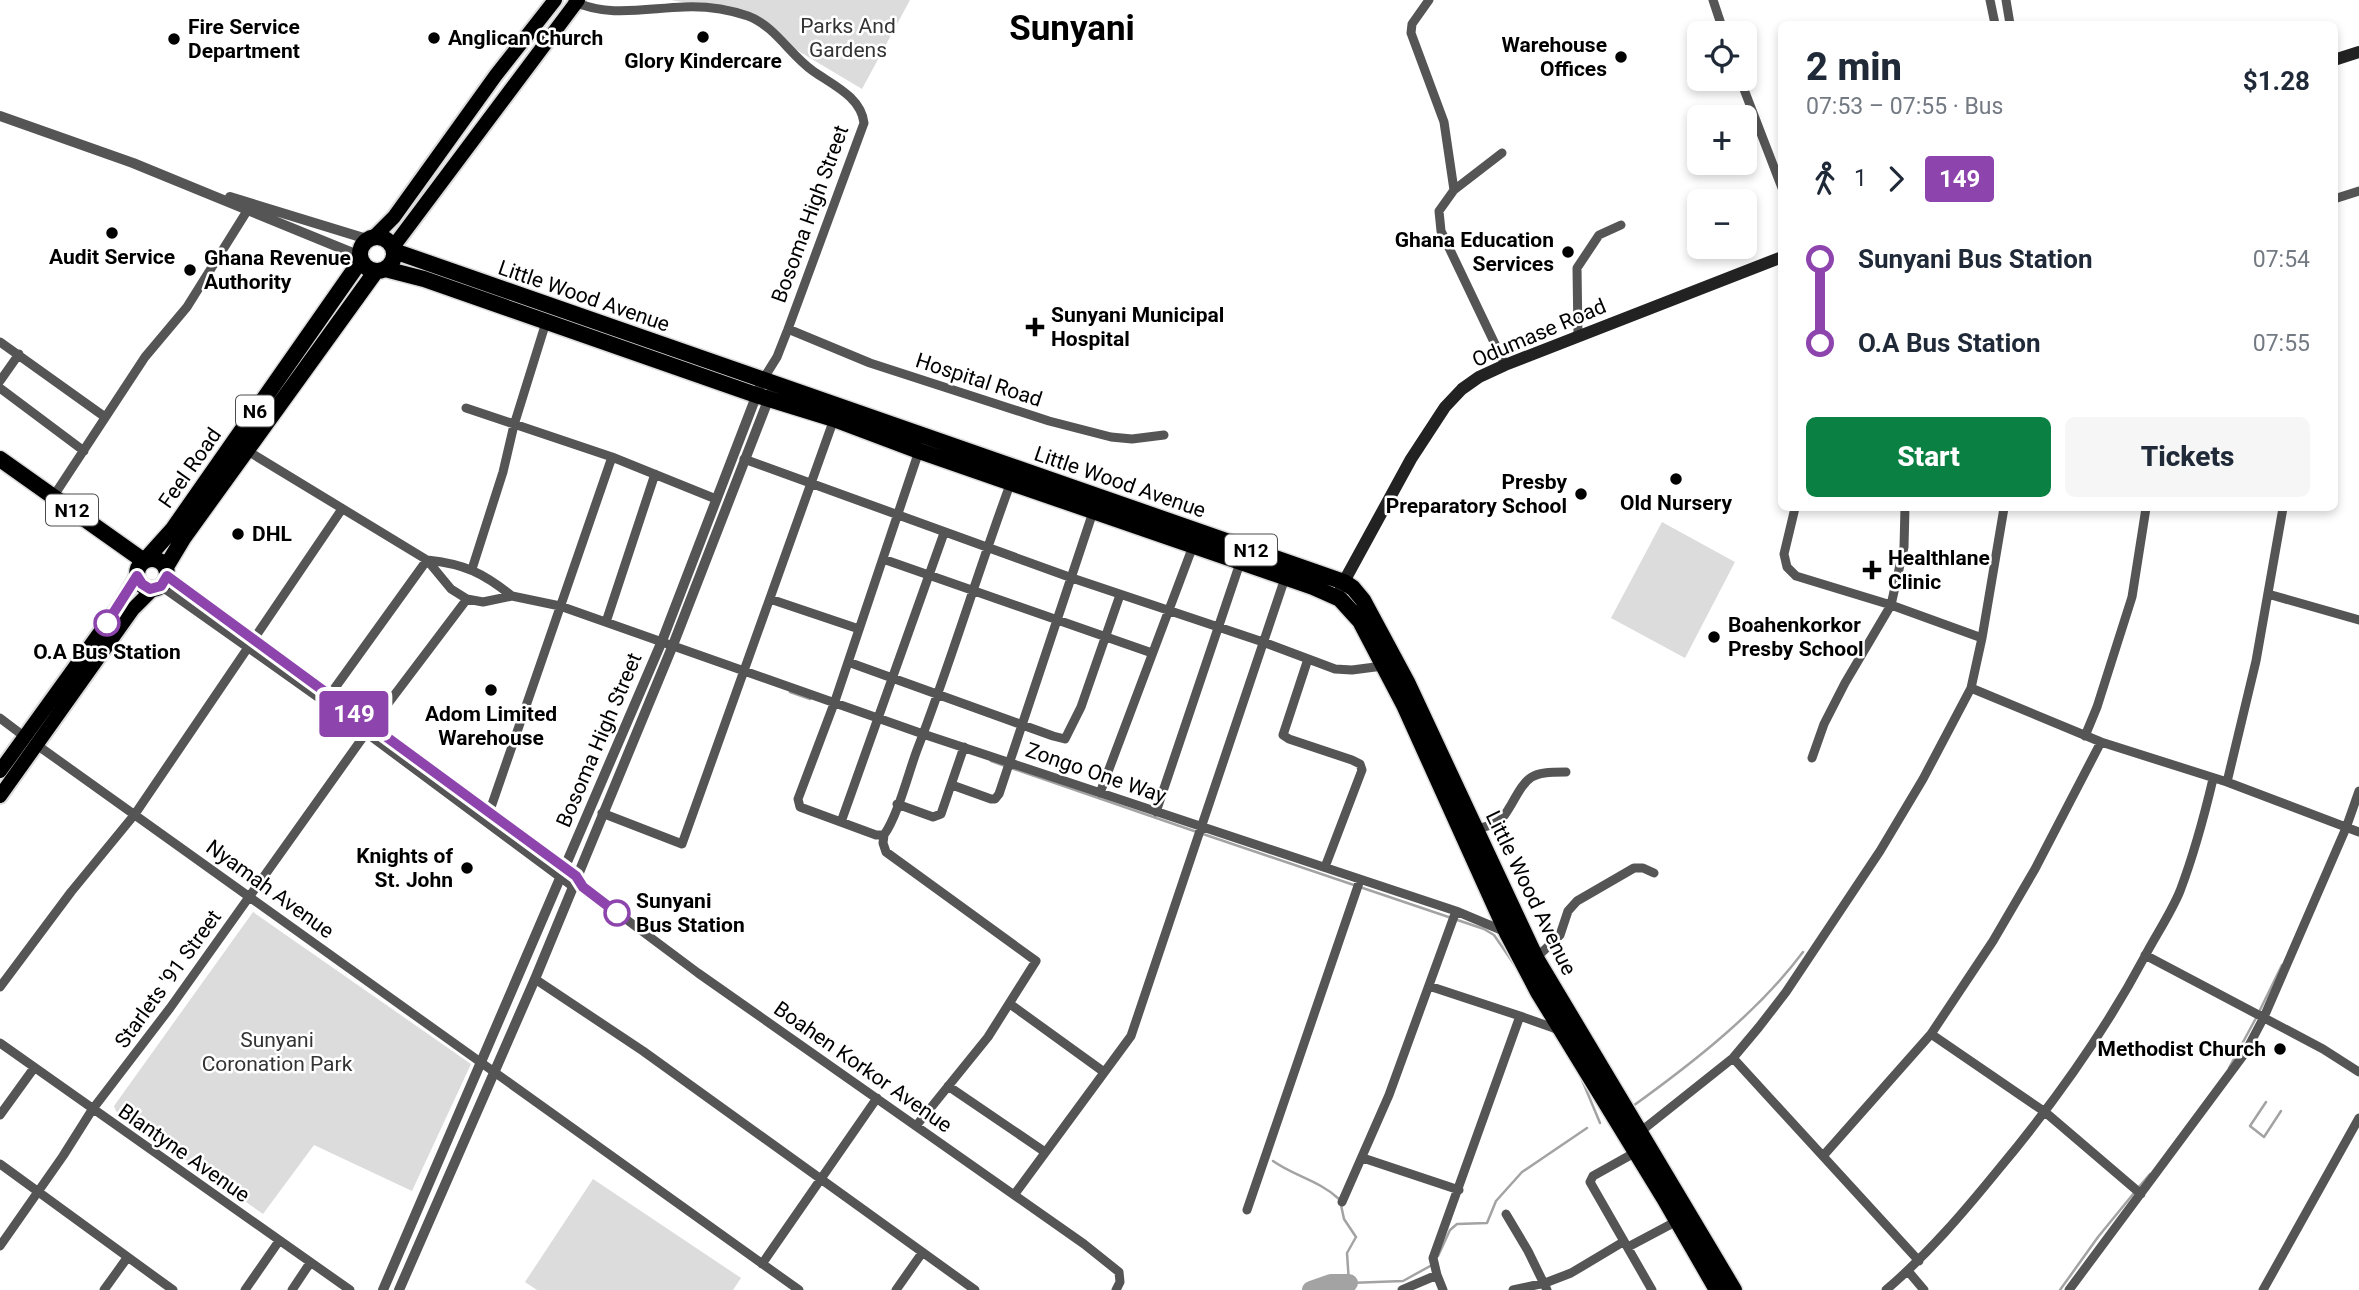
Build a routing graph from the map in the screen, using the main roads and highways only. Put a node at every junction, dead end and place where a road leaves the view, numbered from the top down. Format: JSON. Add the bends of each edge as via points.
{"nodes":[{"id":1,"x":555,"y":0,"type":"edge"},
{"id":2,"x":575,"y":1,"type":"edge"},
{"id":3,"x":2359,"y":52,"type":"edge"},
{"id":4,"x":2338,"y":59,"type":"edge"},
{"id":5,"x":371,"y":238,"type":"junction"},
{"id":6,"x":393,"y":249,"type":"junction"},
{"id":7,"x":360,"y":258,"type":"junction"},
{"id":8,"x":1778,"y":259,"type":"edge"},
{"id":9,"x":381,"y":270,"type":"junction"},
{"id":10,"x":549,"y":314,"type":"junction"},
{"id":11,"x":765,"y":390,"type":"junction"},
{"id":12,"x":943,"y":451,"type":"junction"},
{"id":13,"x":0,"y":459,"type":"edge"},
{"id":14,"x":974,"y":461,"type":"junction"},
{"id":15,"x":0,"y":472,"type":"edge"},
{"id":16,"x":141,"y":566,"type":"junction"},
{"id":17,"x":162,"y":579,"type":"junction"},
{"id":18,"x":1344,"y":582,"type":"junction"},
{"id":19,"x":1336,"y":597,"type":"junction"},
{"id":20,"x":31,"y":741,"type":"junction"},
{"id":21,"x":0,"y":771,"type":"edge"},
{"id":22,"x":0,"y":796,"type":"edge"},
{"id":23,"x":1712,"y":1288,"type":"edge"},
{"id":24,"x":1734,"y":1290,"type":"edge"}],
"edges":[{"from":1,"to":5,"type":"main road","number":"N6","via":[[394,216]]},
{"from":2,"to":6,"type":"main road","number":"N6"},
{"from":3,"to":4,"type":"main road"},
{"from":5,"to":6,"type":"highway","via":[[387,240]]},
{"from":5,"to":7,"type":"highway","number":"N6","via":[[361,247]]},
{"from":6,"to":9,"type":"highway","number":"N6","via":[[392,262]]},
{"from":6,"to":10,"type":"highway","name":"Little Wood Avenue","number":"N12"},
{"from":7,"to":9,"type":"highway","via":[[367,268]]},
{"from":7,"to":16,"type":"highway","name":"Feel Road","number":"N6","via":[[173,529]]},
{"from":8,"to":18,"type":"main road","name":"Odumase Road","via":[[1505,365],[1471,383],[1445,407],[1411,459]]},
{"from":9,"to":10,"type":"highway","name":"Little Wood Avenue","number":"N12"},
{"from":9,"to":17,"type":"highway","name":"Feel Road","number":"N6","via":[[184,537]]},
{"from":10,"to":11,"type":"highway","name":"Little Wood Avenue","number":"N12"},
{"from":11,"to":12,"type":"highway","name":"Little Wood Avenue","number":"N12"},
{"from":11,"to":12,"type":"highway","name":"Little Wood Avenue","number":"N12","via":[[919,452]]},
{"from":12,"to":14,"type":"highway","name":"Little Wood Avenue","number":"N12"},
{"from":13,"to":16,"type":"highway","number":"N12"},
{"from":14,"to":18,"type":"highway","name":"Little Wood Avenue","number":"N12"},
{"from":14,"to":19,"type":"highway","name":"Little Wood Avenue","number":"N12","via":[[1011,482]]},
{"from":15,"to":16,"type":"highway","number":"N12"},
{"from":16,"to":17,"type":"highway","via":[[160,561]]},
{"from":16,"to":17,"type":"highway","via":[[142,584]]},
{"from":16,"to":20,"type":"main road","number":"N6"},
{"from":17,"to":20,"type":"main road","number":"N6","via":[[133,609]]},
{"from":18,"to":19,"type":"main road","name":"Odumase Road"},
{"from":18,"to":24,"type":"highway","name":"Little Wood Avenue","number":"N12","via":[[1363,600],[1407,682],[1536,958]]},
{"from":19,"to":23,"type":"highway","name":"Little Wood Avenue","number":"N12","via":[[1360,621],[1538,992],[1677,1221]]},
{"from":20,"to":21,"type":"main road","number":"N6"},
{"from":20,"to":22,"type":"main road","number":"N6"}]}
